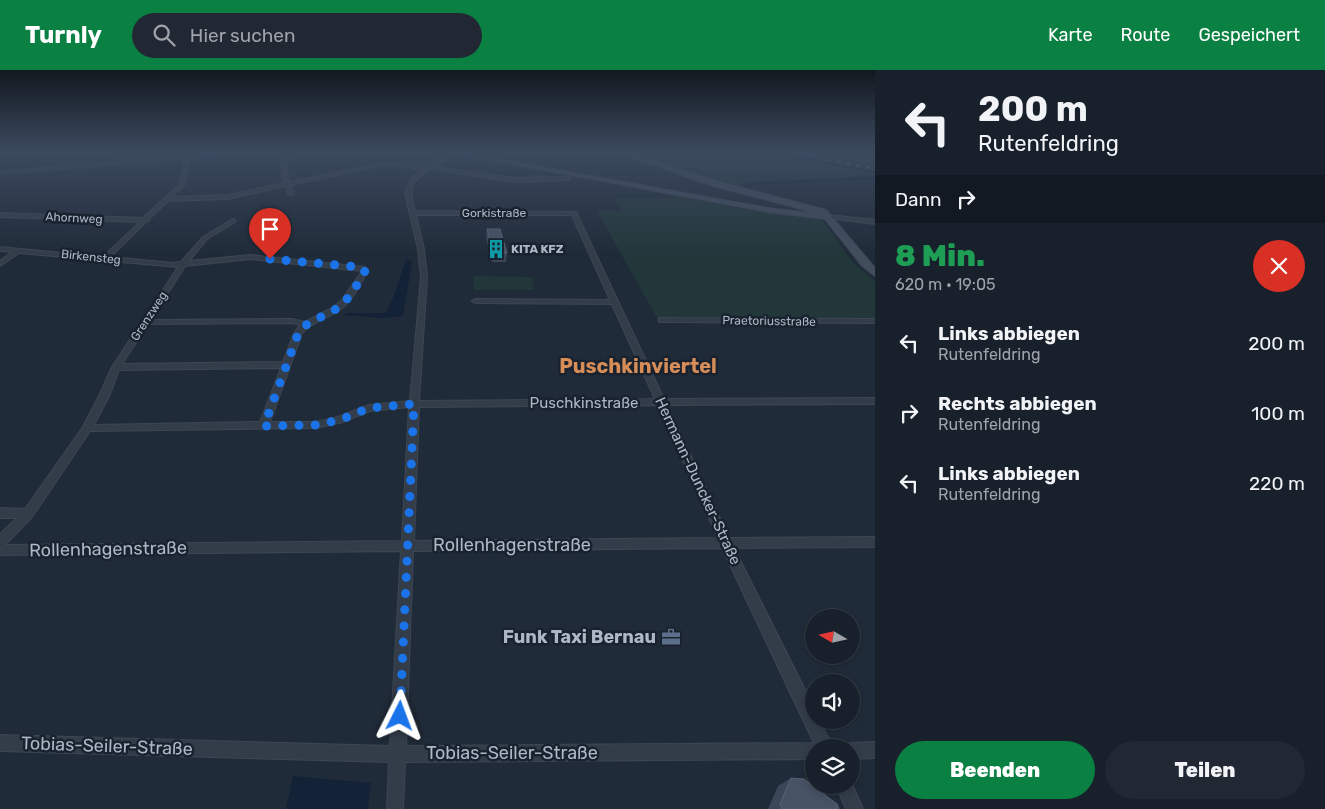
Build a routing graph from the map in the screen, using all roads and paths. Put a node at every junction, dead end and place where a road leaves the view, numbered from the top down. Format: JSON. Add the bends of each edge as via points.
{"nodes":[{"id":1,"x":181,"y":185,"type":"edge"},
{"id":2,"x":281,"y":185,"type":"edge"},
{"id":3,"x":288,"y":185,"type":"edge"},
{"id":4,"x":409,"y":185,"type":"edge"},
{"id":5,"x":636,"y":185,"type":"edge"},
{"id":6,"x":723,"y":185,"type":"edge"},
{"id":7,"x":291,"y":194,"type":"dead end"},
{"id":8,"x":168,"y":199,"type":"junction"},
{"id":9,"x":414,"y":213,"type":"junction"},
{"id":10,"x":574,"y":213,"type":"joint"},
{"id":11,"x":0,"y":215,"type":"edge"},
{"id":12,"x":829,"y":217,"type":"junction"},
{"id":13,"x":147,"y":220,"type":"junction"},
{"id":14,"x":233,"y":221,"type":"dead end"},
{"id":15,"x":875,"y":222,"type":"edge"},
{"id":16,"x":0,"y":249,"type":"edge"},
{"id":17,"x":19,"y":250,"type":"junction"},
{"id":18,"x":105,"y":258,"type":"junction"},
{"id":19,"x":0,"y":264,"type":"edge"},
{"id":20,"x":182,"y":265,"type":"junction"},
{"id":21,"x":875,"y":273,"type":"edge"},
{"id":22,"x":476,"y":301,"type":"dead end"},
{"id":23,"x":616,"y":302,"type":"junction"},
{"id":24,"x":662,"y":320,"type":"dead end"},
{"id":25,"x":875,"y":321,"type":"edge"},
{"id":26,"x":145,"y":322,"type":"junction"},
{"id":27,"x":304,"y":324,"type":"junction"},
{"id":28,"x":287,"y":365,"type":"junction"},
{"id":29,"x":116,"y":367,"type":"junction"},
{"id":30,"x":875,"y":401,"type":"edge"},
{"id":31,"x":662,"y":403,"type":"junction"},
{"id":32,"x":414,"y":404,"type":"junction"},
{"id":33,"x":264,"y":426,"type":"junction"},
{"id":34,"x":87,"y":428,"type":"junction"},
{"id":35,"x":0,"y":513,"type":"edge"},
{"id":36,"x":28,"y":514,"type":"junction"},
{"id":37,"x":0,"y":542,"type":"edge"},
{"id":38,"x":875,"y":542,"type":"edge"},
{"id":39,"x":726,"y":544,"type":"junction"},
{"id":40,"x":408,"y":545,"type":"junction"},
{"id":41,"x":0,"y":550,"type":"edge"},
{"id":42,"x":821,"y":739,"type":"edge"},
{"id":43,"x":0,"y":743,"type":"edge"},
{"id":44,"x":875,"y":750,"type":"edge"},
{"id":45,"x":805,"y":751,"type":"edge"},
{"id":46,"x":860,"y":751,"type":"edge"},
{"id":47,"x":398,"y":754,"type":"junction"},
{"id":48,"x":848,"y":794,"type":"edge"},
{"id":49,"x":395,"y":809,"type":"edge"},
{"id":50,"x":855,"y":809,"type":"edge"}],
"edges":[{"from":1,"to":8,"type":"street"},
{"from":2,"to":8,"type":"street","via":[[217,198]]},
{"from":3,"to":7,"type":"street"},
{"from":4,"to":9,"type":"street","via":[[409,199]]},
{"from":5,"to":12,"type":"main road","via":[[770,211]]},
{"from":6,"to":12,"type":"main road","via":[[815,209]]},
{"from":8,"to":13,"type":"street"},
{"from":9,"to":10,"type":"street","name":"Gorkistraße"},
{"from":9,"to":32,"type":"street","via":[[424,277]]},
{"from":10,"to":23,"type":"street","name":"Hermann-Duncker-Straße"},
{"from":11,"to":13,"type":"street","name":"Ahornweg"},
{"from":12,"to":15,"type":"street"},
{"from":12,"to":21,"type":"main road"},
{"from":13,"to":18,"type":"street"},
{"from":14,"to":20,"type":"street","name":"Grenzweg","via":[[205,238]]},
{"from":16,"to":17,"type":"street","name":"Birkensteg"},
{"from":17,"to":18,"type":"street","name":"Birkensteg"},
{"from":17,"to":19,"type":"street"},
{"from":18,"to":20,"type":"street","name":"Birkensteg"},
{"from":20,"to":26,"type":"street","name":"Grenzweg"},
{"from":20,"to":27,"type":"street","name":"Birkensteg","via":[[244,257],[363,268],[365,271],[346,301],[328,314]]},
{"from":22,"to":23,"type":"street"},
{"from":23,"to":31,"type":"street","name":"Hermann-Duncker-Straße"},
{"from":24,"to":25,"type":"street","name":"Praetoriusstraße"},
{"from":26,"to":27,"type":"street","via":[[292,321]]},
{"from":26,"to":29,"type":"street","name":"Grenzweg"},
{"from":27,"to":28,"type":"street"},
{"from":28,"to":29,"type":"street"},
{"from":28,"to":33,"type":"street"},
{"from":29,"to":34,"type":"street","name":"Grenzweg"},
{"from":30,"to":31,"type":"street","name":"Puschkinstraße"},
{"from":31,"to":32,"type":"street","name":"Puschkinstraße"},
{"from":31,"to":39,"type":"street","name":"Hermann-Duncker-Straße"},
{"from":32,"to":33,"type":"street","name":"Puschkinstraße","via":[[369,408],[340,420],[316,425]]},
{"from":32,"to":40,"type":"street"},
{"from":33,"to":34,"type":"street"},
{"from":34,"to":36,"type":"street","name":"Grenzweg"},
{"from":35,"to":36,"type":"street"},
{"from":36,"to":37,"type":"street","name":"Grenzweg"},
{"from":38,"to":39,"type":"street","name":"Rollenhagenstraße"},
{"from":39,"to":40,"type":"street","name":"Rollenhagenstraße"},
{"from":39,"to":42,"type":"street","name":"Hermann-Duncker-Straße"},
{"from":40,"to":41,"type":"street","name":"Rollenhagenstraße"},
{"from":40,"to":47,"type":"street"},
{"from":43,"to":47,"type":"street","name":"Tobias-Seiler-Straße"},
{"from":44,"to":46,"type":"street"},
{"from":45,"to":47,"type":"street","name":"Tobias-Seiler-Straße"},
{"from":47,"to":49,"type":"street"},
{"from":48,"to":50,"type":"street"}]}
